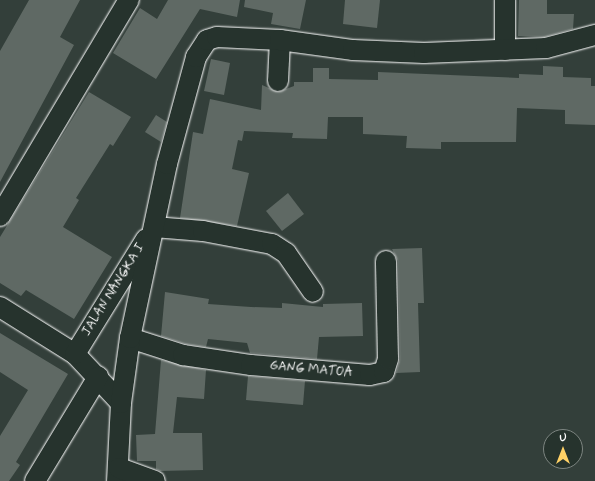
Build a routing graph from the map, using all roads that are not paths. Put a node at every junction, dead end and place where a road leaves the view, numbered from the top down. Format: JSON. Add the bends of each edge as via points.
{"nodes":[{"id":1,"x":129,"y":0,"type":"edge"},
{"id":2,"x":505,"y":0,"type":"edge"},
{"id":3,"x":595,"y":35,"type":"edge"},
{"id":4,"x":280,"y":40,"type":"junction"},
{"id":5,"x":505,"y":50,"type":"junction"},
{"id":6,"x":278,"y":81,"type":"dead end"},
{"id":7,"x":0,"y":216,"type":"edge"},
{"id":8,"x":154,"y":227,"type":"junction"},
{"id":9,"x":386,"y":261,"type":"dead end"},
{"id":10,"x":313,"y":292,"type":"dead end"},
{"id":11,"x":0,"y":307,"type":"edge"},
{"id":12,"x":130,"y":338,"type":"junction"},
{"id":13,"x":75,"y":354,"type":"junction"},
{"id":14,"x":98,"y":377,"type":"junction"},
{"id":15,"x":122,"y":403,"type":"junction"},
{"id":16,"x":118,"y":474,"type":"edge"},
{"id":17,"x":35,"y":481,"type":"edge"},
{"id":18,"x":155,"y":481,"type":"edge"}],
"edges":[{"from":1,"to":7,"type":"street"},
{"from":2,"to":5,"type":"street"},
{"from":3,"to":5,"type":"street","via":[[546,48]]},
{"from":4,"to":5,"type":"street","via":[[353,50],[424,53]]},
{"from":4,"to":6,"type":"street"},
{"from":4,"to":8,"type":"street","via":[[217,37],[207,40],[199,48],[167,164]]},
{"from":8,"to":10,"type":"street","via":[[202,231],[272,244],[286,253]]},
{"from":8,"to":12,"type":"street"},
{"from":8,"to":13,"type":"street","name":"JALAN NANGKA I"},
{"from":9,"to":12,"type":"street","name":"GANG MATOA","via":[[388,359],[384,372],[370,375],[251,365],[183,355]]},
{"from":11,"to":13,"type":"street"},
{"from":12,"to":15,"type":"street"},
{"from":13,"to":14,"type":"street"},
{"from":14,"to":15,"type":"street"},
{"from":14,"to":17,"type":"street"},
{"from":15,"to":16,"type":"street"},
{"from":16,"to":18,"type":"street"}]}
